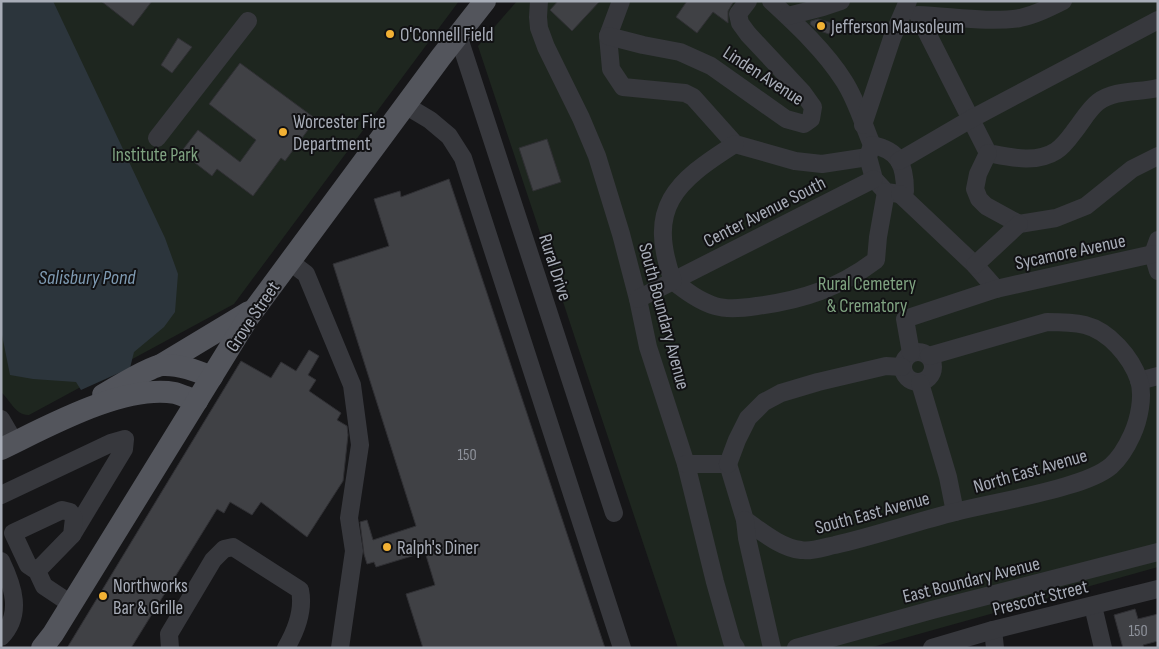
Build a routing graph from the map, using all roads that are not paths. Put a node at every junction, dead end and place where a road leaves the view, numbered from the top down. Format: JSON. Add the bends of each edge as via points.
{"nodes":[{"id":1,"x":485,"y":1,"type":"edge"},
{"id":2,"x":539,"y":1,"type":"edge"},
{"id":3,"x":622,"y":1,"type":"edge"},
{"id":4,"x":748,"y":1,"type":"edge"},
{"id":5,"x":771,"y":1,"type":"edge"},
{"id":6,"x":806,"y":1,"type":"edge"},
{"id":7,"x":841,"y":1,"type":"edge"},
{"id":8,"x":1063,"y":1,"type":"edge"},
{"id":9,"x":913,"y":6,"type":"edge"},
{"id":10,"x":788,"y":16,"type":"junction"},
{"id":11,"x":248,"y":20,"type":"dead end"},
{"id":12,"x":1158,"y":20,"type":"edge"},
{"id":13,"x":458,"y":35,"type":"junction"},
{"id":14,"x":608,"y":36,"type":"junction"},
{"id":15,"x":1158,"y":88,"type":"edge"},
{"id":16,"x":405,"y":105,"type":"junction"},
{"id":17,"x":971,"y":119,"type":"junction"},
{"id":18,"x":863,"y":125,"type":"junction"},
{"id":19,"x":157,"y":138,"type":"dead end"},
{"id":20,"x":735,"y":144,"type":"junction"},
{"id":21,"x":870,"y":151,"type":"junction"},
{"id":22,"x":988,"y":153,"type":"junction"},
{"id":23,"x":1158,"y":156,"type":"edge"},
{"id":24,"x":899,"y":161,"type":"junction"},
{"id":25,"x":874,"y":179,"type":"junction"},
{"id":26,"x":893,"y":193,"type":"junction"},
{"id":27,"x":1019,"y":224,"type":"junction"},
{"id":28,"x":1155,"y":247,"type":"edge"},
{"id":29,"x":289,"y":261,"type":"junction"},
{"id":30,"x":975,"y":265,"type":"junction"},
{"id":31,"x":1158,"y":271,"type":"edge"},
{"id":32,"x":673,"y":281,"type":"junction"},
{"id":33,"x":996,"y":289,"type":"junction"},
{"id":34,"x":638,"y":299,"type":"junction"},
{"id":35,"x":255,"y":309,"type":"junction"},
{"id":36,"x":929,"y":356,"type":"junction"},
{"id":37,"x":907,"y":360,"type":"junction"},
{"id":38,"x":161,"y":365,"type":"junction"},
{"id":39,"x":1158,"y":376,"type":"edge"},
{"id":40,"x":212,"y":377,"type":"junction"},
{"id":41,"x":1139,"y":381,"type":"junction"},
{"id":42,"x":920,"y":383,"type":"junction"},
{"id":43,"x":197,"y":401,"type":"junction"},
{"id":44,"x":82,"y":410,"type":"junction"},
{"id":45,"x":1,"y":418,"type":"edge"},
{"id":46,"x":8,"y":446,"type":"edge"},
{"id":47,"x":686,"y":464,"type":"junction"},
{"id":48,"x":728,"y":464,"type":"junction"},
{"id":49,"x":1,"y":495,"type":"edge"},
{"id":50,"x":955,"y":512,"type":"junction"},
{"id":51,"x":614,"y":513,"type":"dead end"},
{"id":52,"x":745,"y":520,"type":"junction"},
{"id":53,"x":72,"y":535,"type":"junction"},
{"id":54,"x":1158,"y":552,"type":"edge"},
{"id":55,"x":1,"y":561,"type":"edge"},
{"id":56,"x":37,"y":571,"type":"junction"},
{"id":57,"x":1158,"y":589,"type":"edge"},
{"id":58,"x":71,"y":604,"type":"junction"},
{"id":59,"x":1093,"y":606,"type":"junction"},
{"id":60,"x":4,"y":628,"type":"edge"},
{"id":61,"x":994,"y":639,"type":"edge"},
{"id":62,"x":339,"y":645,"type":"edge"},
{"id":63,"x":42,"y":648,"type":"edge"},
{"id":64,"x":170,"y":648,"type":"edge"},
{"id":65,"x":286,"y":648,"type":"edge"},
{"id":66,"x":622,"y":648,"type":"edge"},
{"id":67,"x":736,"y":648,"type":"edge"},
{"id":68,"x":772,"y":648,"type":"edge"},
{"id":69,"x":796,"y":648,"type":"edge"},
{"id":70,"x":932,"y":648,"type":"edge"},
{"id":71,"x":1103,"y":648,"type":"edge"}],
"edges":[{"from":1,"to":13,"type":"main road","name":"Grove Street"},
{"from":2,"to":34,"type":"street","name":"South Boundary Avenue","via":[[539,28],[597,156]]},
{"from":3,"to":14,"type":"street"},
{"from":4,"to":14,"type":"street","name":"Linden Avenue","via":[[738,14],[740,24],[813,107],[811,119],[804,124],[786,119],[711,66],[680,52]]},
{"from":5,"to":10,"type":"street"},
{"from":6,"to":10,"type":"street"},
{"from":7,"to":10,"type":"street"},
{"from":8,"to":9,"type":"street","via":[[1019,18],[993,19]]},
{"from":9,"to":17,"type":"street"},
{"from":9,"to":18,"type":"street","via":[[892,38]]},
{"from":10,"to":18,"type":"street","via":[[844,82]]},
{"from":11,"to":19,"type":"street"},
{"from":12,"to":17,"type":"street"},
{"from":13,"to":16,"type":"main road","name":"Grove Street"},
{"from":13,"to":51,"type":"street","name":"Rural Drive"},
{"from":14,"to":20,"type":"street","via":[[610,69],[623,87],[693,97]]},
{"from":15,"to":22,"type":"street","via":[[1111,95],[1098,102],[1065,143],[1046,156],[1007,157]]},
{"from":16,"to":29,"type":"main road","name":"Grove Street"},
{"from":16,"to":66,"type":"street","via":[[449,136],[462,158]]},
{"from":17,"to":22,"type":"street"},
{"from":17,"to":24,"type":"street"},
{"from":18,"to":21,"type":"street"},
{"from":20,"to":21,"type":"street","via":[[795,161],[822,164]]},
{"from":20,"to":32,"type":"street","via":[[686,179],[672,197],[662,232],[663,251]]},
{"from":21,"to":24,"type":"street","via":[[883,147]]},
{"from":21,"to":25,"type":"street"},
{"from":22,"to":27,"type":"street","via":[[978,174],[976,189],[979,199]]},
{"from":23,"to":27,"type":"street","via":[[1132,169],[1078,210],[1056,218]]},
{"from":24,"to":26,"type":"street","via":[[905,190]]},
{"from":25,"to":26,"type":"street"},
{"from":25,"to":32,"type":"street","name":"Center Avenue South"},
{"from":26,"to":30,"type":"street"},
{"from":26,"to":32,"type":"street","via":[[878,237],[876,260],[856,276],[831,288],[779,303],[742,308],[717,307],[696,298]]},
{"from":27,"to":30,"type":"street"},
{"from":28,"to":31,"type":"street"},
{"from":28,"to":33,"type":"street","name":"Sycamore Avenue"},
{"from":29,"to":35,"type":"main road","name":"Grove Street"},
{"from":29,"to":62,"type":"street","via":[[306,274],[354,394],[360,446],[349,518],[354,551]]},
{"from":30,"to":33,"type":"street"},
{"from":32,"to":34,"type":"street","name":"Center Avenue South"},
{"from":33,"to":37,"type":"street","name":"Sycamore Avenue","via":[[905,319]]},
{"from":34,"to":47,"type":"street","name":"South Boundary Avenue","via":[[648,346]]},
{"from":35,"to":38,"type":"main road"},
{"from":35,"to":40,"type":"main road","name":"Grove Street"},
{"from":36,"to":37,"type":"street","via":[[921,352]]},
{"from":36,"to":41,"type":"street","via":[[1047,322],[1062,322],[1086,326],[1102,333],[1118,346]]},
{"from":36,"to":42,"type":"street","via":[[933,369],[931,375]]},
{"from":37,"to":42,"type":"street","via":[[904,376]]},
{"from":37,"to":48,"type":"street","via":[[781,393],[764,402],[748,418]]},
{"from":38,"to":40,"type":"main road"},
{"from":38,"to":44,"type":"main road","via":[[112,390]]},
{"from":39,"to":41,"type":"street"},
{"from":40,"to":43,"type":"main road","name":"Grove Street"},
{"from":41,"to":50,"type":"street","name":"North East Avenue","via":[[1141,398],[1137,425],[1125,449],[1111,466],[1066,486]]},
{"from":42,"to":50,"type":"street"},
{"from":43,"to":44,"type":"main road","via":[[175,394],[152,392]]},
{"from":43,"to":58,"type":"main road","name":"Grove Street"},
{"from":44,"to":46,"type":"main road"},
{"from":45,"to":46,"type":"street"},
{"from":47,"to":48,"type":"street"},
{"from":47,"to":67,"type":"street","name":"South Boundary Avenue","via":[[715,582]]},
{"from":48,"to":52,"type":"street"},
{"from":49,"to":53,"type":"street","via":[[125,439],[124,449]]},
{"from":50,"to":52,"type":"street","name":"South East Avenue","via":[[810,550],[786,545]]},
{"from":52,"to":68,"type":"street"},
{"from":53,"to":56,"type":"street"},
{"from":53,"to":56,"type":"street","via":[[74,518],[70,512],[62,510],[13,533],[28,565]]},
{"from":54,"to":69,"type":"street","name":"East Boundary Avenue"},
{"from":55,"to":60,"type":"street","via":[[11,582],[15,604],[12,621]]},
{"from":56,"to":58,"type":"street","via":[[44,586]]},
{"from":57,"to":59,"type":"street","name":"Prescott Street"},
{"from":58,"to":63,"type":"main road","name":"Grove Street"},
{"from":59,"to":61,"type":"street","name":"Prescott Street"},
{"from":59,"to":71,"type":"street"},
{"from":61,"to":70,"type":"street","name":"Prescott Street"},
{"from":64,"to":65,"type":"street","via":[[169,634],[213,560],[224,549],[233,547],[300,590],[302,601],[298,620]]}]}
